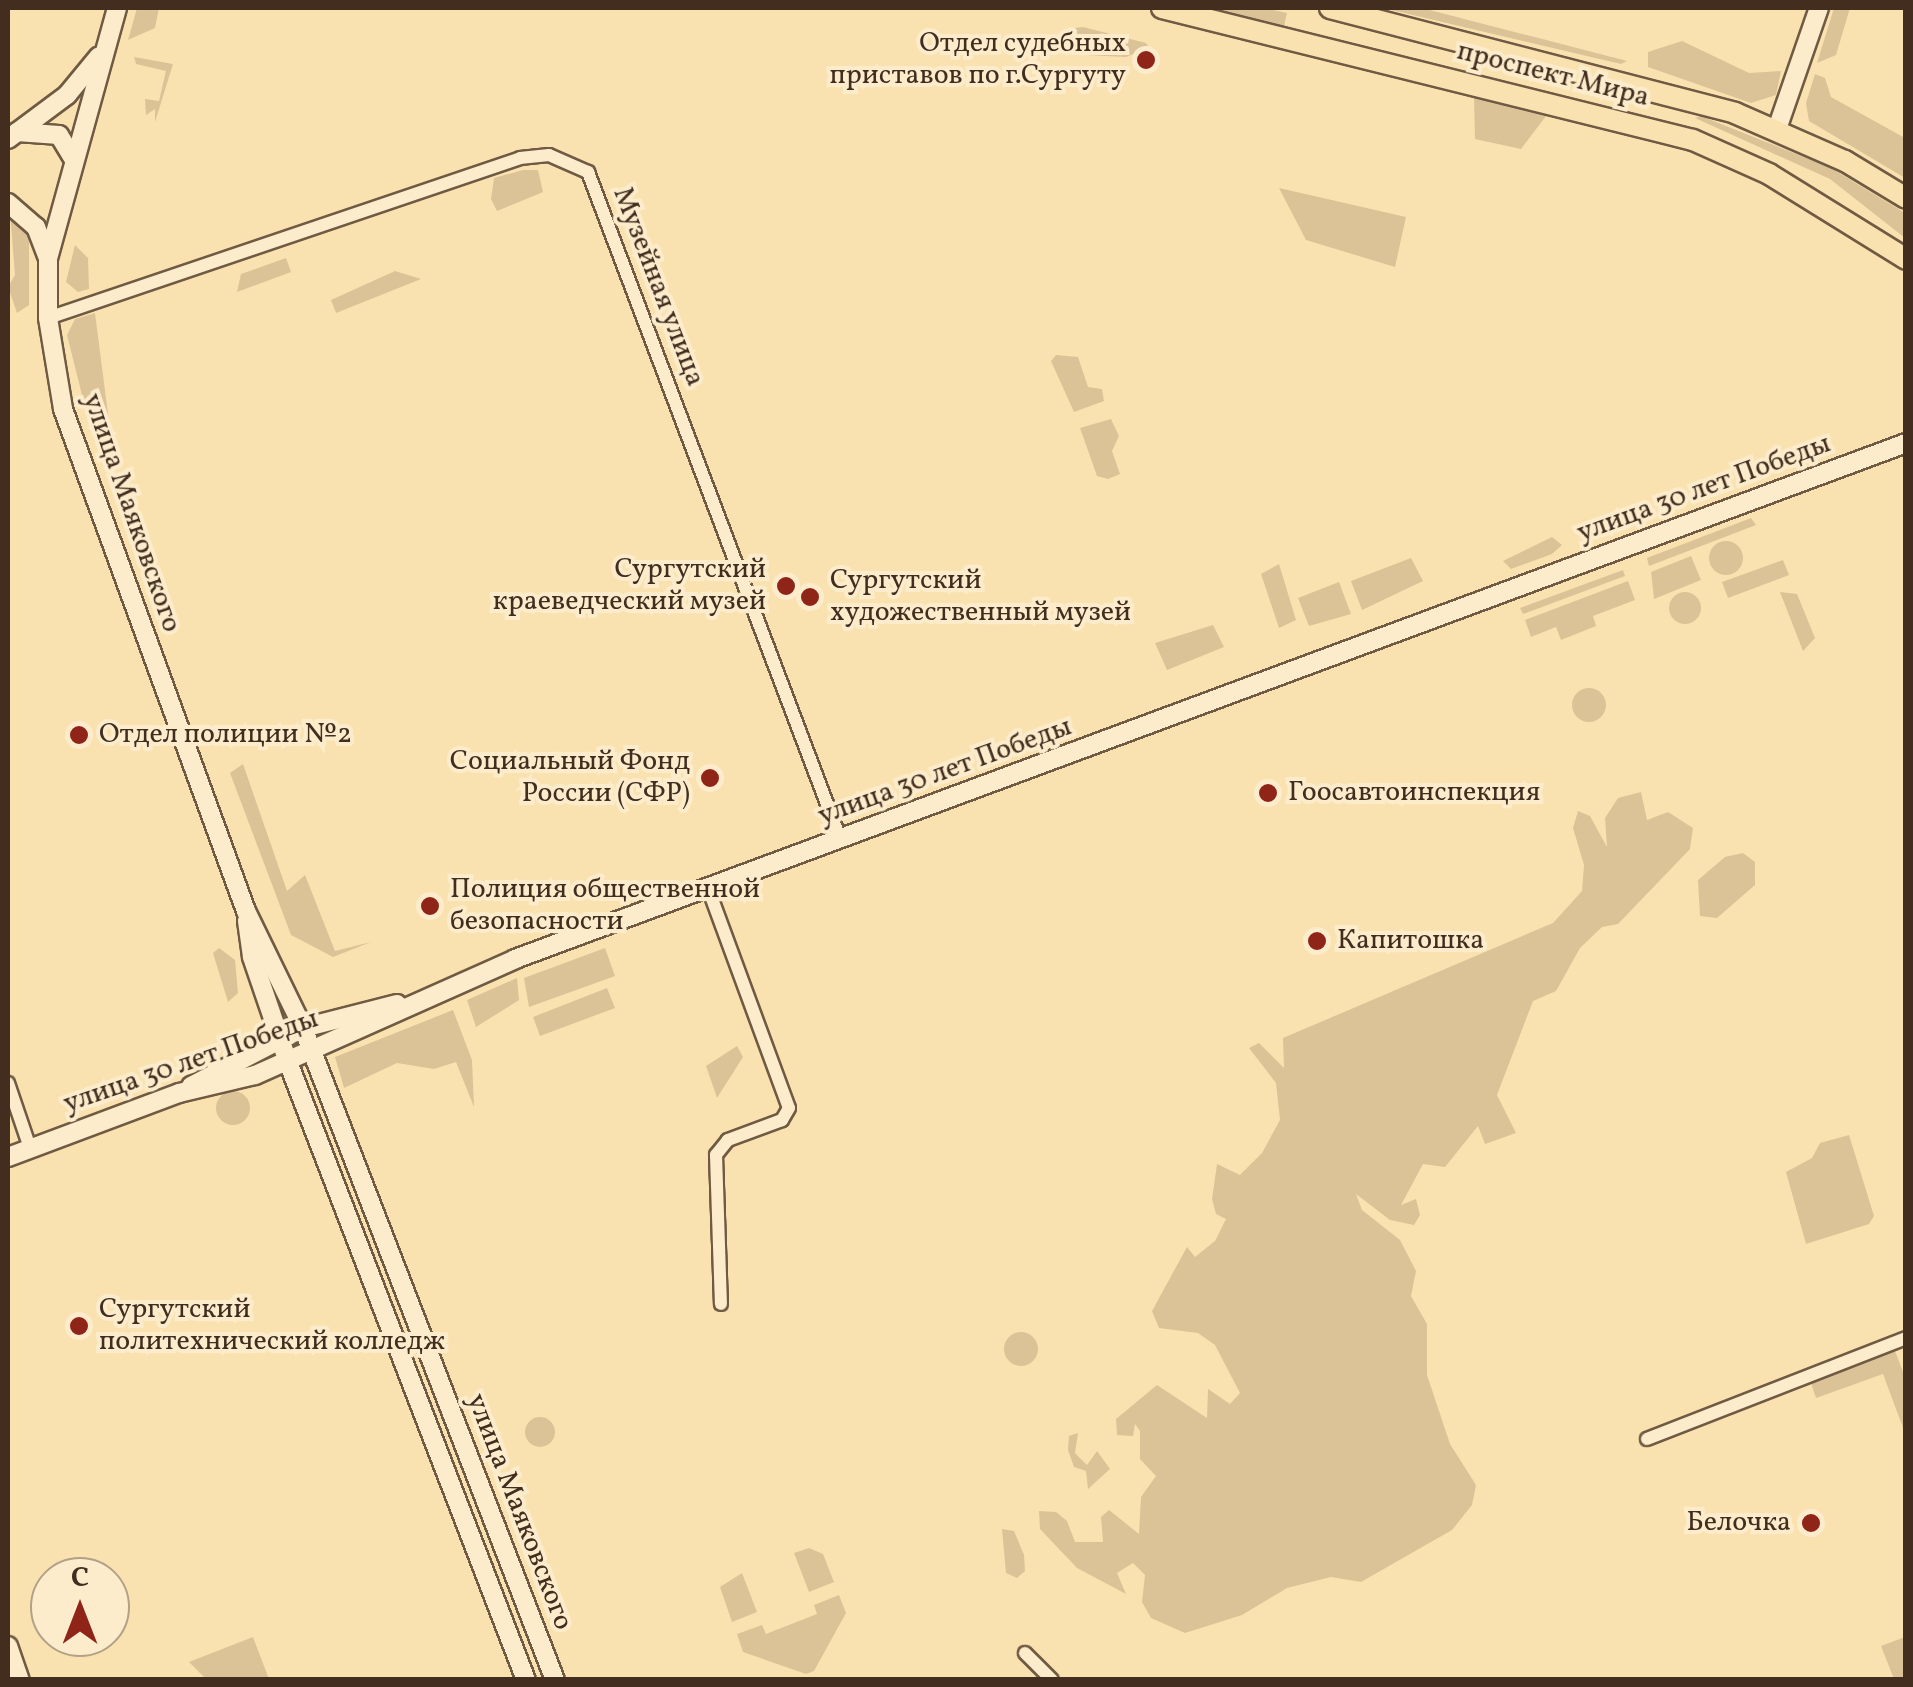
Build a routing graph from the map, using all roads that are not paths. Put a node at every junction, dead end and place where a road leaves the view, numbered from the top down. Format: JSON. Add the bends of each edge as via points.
{"nodes":[{"id":1,"x":117,"y":8,"type":"edge"},
{"id":2,"x":1162,"y":8,"type":"edge"},
{"id":3,"x":1330,"y":8,"type":"edge"},
{"id":4,"x":1818,"y":8,"type":"edge"},
{"id":5,"x":1186,"y":10,"type":"edge"},
{"id":6,"x":105,"y":48,"type":"junction"},
{"id":7,"x":1777,"y":129,"type":"junction"},
{"id":8,"x":12,"y":136,"type":"edge"},
{"id":9,"x":72,"y":158,"type":"junction"},
{"id":10,"x":1906,"y":198,"type":"edge"},
{"id":11,"x":8,"y":203,"type":"edge"},
{"id":12,"x":1906,"y":259,"type":"edge"},
{"id":13,"x":48,"y":260,"type":"junction"},
{"id":14,"x":48,"y":318,"type":"junction"},
{"id":15,"x":1906,"y":443,"type":"edge"},
{"id":16,"x":840,"y":841,"type":"junction"},
{"id":17,"x":708,"y":888,"type":"junction"},
{"id":18,"x":246,"y":910,"type":"junction"},
{"id":19,"x":408,"y":1002,"type":"junction"},
{"id":20,"x":303,"y":1028,"type":"junction"},
{"id":21,"x":279,"y":1038,"type":"junction"},
{"id":22,"x":312,"y":1052,"type":"junction"},
{"id":23,"x":288,"y":1062,"type":"junction"},
{"id":24,"x":8,"y":1083,"type":"edge"},
{"id":25,"x":179,"y":1093,"type":"junction"},
{"id":26,"x":30,"y":1148,"type":"junction"},
{"id":27,"x":8,"y":1157,"type":"edge"},
{"id":28,"x":720,"y":1304,"type":"dead end"},
{"id":29,"x":1904,"y":1342,"type":"edge"},
{"id":30,"x":1647,"y":1440,"type":"dead end"},
{"id":31,"x":8,"y":1646,"type":"edge"},
{"id":32,"x":1025,"y":1652,"type":"dead end"},
{"id":33,"x":20,"y":1680,"type":"edge"},
{"id":34,"x":526,"y":1680,"type":"edge"},
{"id":35,"x":555,"y":1680,"type":"edge"},
{"id":36,"x":1052,"y":1680,"type":"edge"}],
"edges":[{"from":1,"to":6,"type":"main road","name":"улица Маяковского"},
{"from":2,"to":5,"type":"main road","name":"проспект Мира"},
{"from":3,"to":7,"type":"main road","name":"проспект Мира","via":[[1632,82]]},
{"from":4,"to":7,"type":"main road"},
{"from":5,"to":12,"type":"main road","name":"проспект Мира","via":[[1693,140],[1769,174]]},
{"from":6,"to":8,"type":"main road","via":[[66,95]]},
{"from":6,"to":9,"type":"main road","name":"улица Маяковского"},
{"from":7,"to":10,"type":"main road","name":"проспект Мира"},
{"from":8,"to":9,"type":"main road","via":[[60,134]]},
{"from":9,"to":13,"type":"main road","name":"улица Маяковского"},
{"from":11,"to":13,"type":"main road","via":[[36,227]]},
{"from":13,"to":14,"type":"main road","name":"улица Маяковского"},
{"from":14,"to":16,"type":"street","name":"Музейная улица","via":[[520,158],[548,155],[588,172]]},
{"from":14,"to":18,"type":"main road","name":"улица Маяковского","via":[[77,452]]},
{"from":15,"to":16,"type":"main road","name":"улица 30 лет Победы"},
{"from":16,"to":17,"type":"main road","name":"улица 30 лет Победы"},
{"from":17,"to":19,"type":"main road","name":"улица 30 лет Победы"},
{"from":17,"to":28,"type":"street","via":[[788,1108],[782,1120],[728,1140],[716,1155]]},
{"from":18,"to":20,"type":"main road","name":"улица Маяковского"},
{"from":18,"to":21,"type":"main road","name":"улица Маяковского","via":[[252,957]]},
{"from":19,"to":20,"type":"main road"},
{"from":19,"to":22,"type":"main road","name":"улица 30 лет Победы"},
{"from":20,"to":21,"type":"main road"},
{"from":20,"to":22,"type":"main road","name":"улица Маяковского"},
{"from":21,"to":23,"type":"main road","name":"улица Маяковского"},
{"from":21,"to":25,"type":"main road"},
{"from":22,"to":23,"type":"main road","name":"улица 30 лет Победы"},
{"from":22,"to":35,"type":"main road","name":"улица Маяковского"},
{"from":23,"to":25,"type":"main road","name":"улица 30 лет Победы"},
{"from":23,"to":34,"type":"main road","name":"улица Маяковского"},
{"from":24,"to":26,"type":"street"},
{"from":25,"to":26,"type":"main road","name":"улица 30 лет Победы"},
{"from":26,"to":27,"type":"main road","name":"улица 30 лет Победы"},
{"from":29,"to":30,"type":"street"},
{"from":31,"to":33,"type":"main road"},
{"from":32,"to":36,"type":"street"}]}
